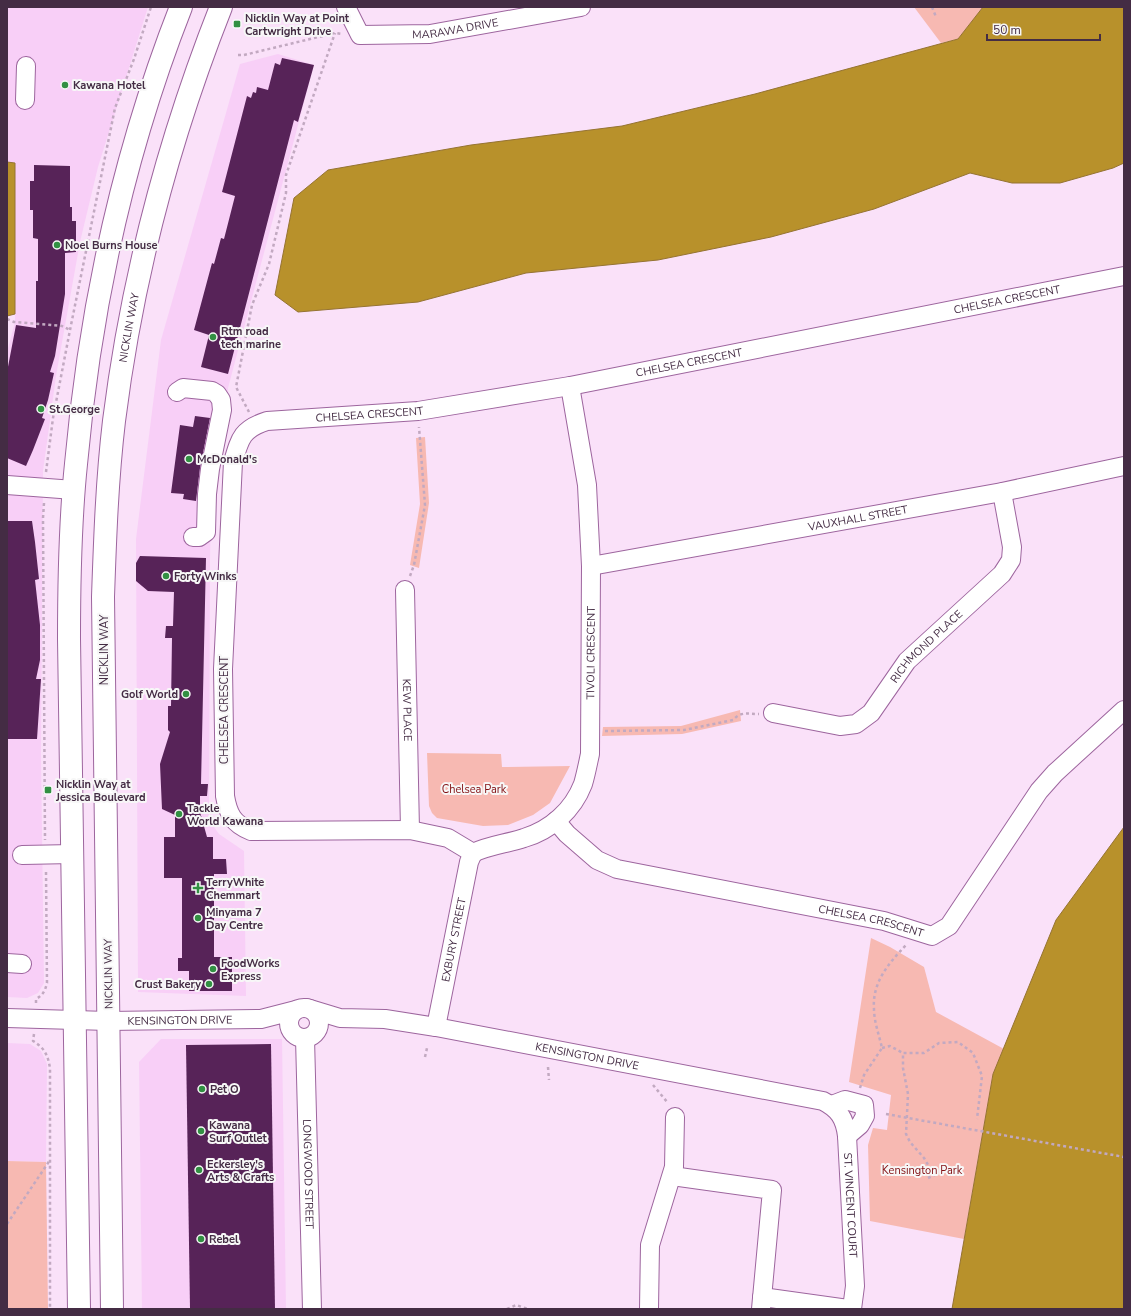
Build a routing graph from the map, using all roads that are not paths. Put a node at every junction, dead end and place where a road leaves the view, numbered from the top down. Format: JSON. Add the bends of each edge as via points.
{"nodes":[{"id":1,"x":181,"y":7,"type":"edge"},
{"id":2,"x":221,"y":7,"type":"edge"},
{"id":3,"x":346,"y":7,"type":"edge"},
{"id":4,"x":580,"y":7,"type":"edge"},
{"id":5,"x":554,"y":9,"type":"edge"},
{"id":6,"x":26,"y":66,"type":"dead end"},
{"id":7,"x":25,"y":100,"type":"dead end"},
{"id":8,"x":1124,"y":276,"type":"edge"},
{"id":9,"x":570,"y":386,"type":"junction"},
{"id":10,"x":177,"y":392,"type":"dead end"},
{"id":11,"x":1124,"y":466,"type":"edge"},
{"id":12,"x":7,"y":485,"type":"edge"},
{"id":13,"x":74,"y":490,"type":"junction"},
{"id":14,"x":1002,"y":492,"type":"junction"},
{"id":15,"x":193,"y":537,"type":"dead end"},
{"id":16,"x":591,"y":566,"type":"junction"},
{"id":17,"x":405,"y":590,"type":"road end"},
{"id":18,"x":1124,"y":710,"type":"edge"},
{"id":19,"x":773,"y":713,"type":"road end"},
{"id":20,"x":556,"y":821,"type":"junction"},
{"id":21,"x":410,"y":830,"type":"junction"},
{"id":22,"x":473,"y":852,"type":"junction"},
{"id":23,"x":73,"y":854,"type":"junction"},
{"id":24,"x":22,"y":856,"type":"dead end"},
{"id":25,"x":302,"y":1009,"type":"junction"},
{"id":26,"x":7,"y":1018,"type":"edge"},
{"id":27,"x":340,"y":1018,"type":"junction"},
{"id":28,"x":74,"y":1020,"type":"junction"},
{"id":29,"x":261,"y":1020,"type":"junction"},
{"id":30,"x":108,"y":1021,"type":"junction"},
{"id":31,"x":318,"y":1027,"type":"junction"},
{"id":32,"x":436,"y":1027,"type":"junction"},
{"id":33,"x":297,"y":1034,"type":"junction"},
{"id":34,"x":832,"y":1105,"type":"junction"},
{"id":35,"x":675,"y":1118,"type":"road end"},
{"id":36,"x":847,"y":1136,"type":"junction"},
{"id":37,"x":672,"y":1176,"type":"junction"},
{"id":38,"x":761,"y":1303,"type":"edge"},
{"id":39,"x":79,"y":1309,"type":"edge"},
{"id":40,"x":112,"y":1309,"type":"edge"},
{"id":41,"x":312,"y":1309,"type":"edge"},
{"id":42,"x":649,"y":1309,"type":"edge"},
{"id":43,"x":848,"y":1309,"type":"edge"},
{"id":44,"x":852,"y":1309,"type":"edge"}],
"edges":[{"from":1,"to":13,"type":"highway","via":[[142,119],[108,254],[90,351]]},
{"from":2,"to":30,"type":"highway","name":"NICKLIN WAY","via":[[183,112],[154,212],[130,320],[114,422],[103,597]]},
{"from":3,"to":5,"type":"street","name":"MARAWA DRIVE","via":[[360,35],[430,34]]},
{"from":4,"to":5,"type":"street","name":"MARAWA DRIVE"},
{"from":6,"to":7,"type":"street"},
{"from":8,"to":9,"type":"street","name":"CHELSEA CRESCENT"},
{"from":9,"to":16,"type":"street","name":"TIVOLI CRESCENT","via":[[587,485]]},
{"from":9,"to":21,"type":"street","name":"CHELSEA CRESCENT","via":[[418,411],[267,421],[255,424],[244,432],[238,446],[233,462],[223,669],[227,810],[234,821],[251,831]]},
{"from":10,"to":15,"type":"street","via":[[183,388],[212,391],[222,400],[210,469],[206,532],[199,537]]},
{"from":11,"to":14,"type":"street","name":"VAUXHALL STREET"},
{"from":12,"to":13,"type":"street"},
{"from":13,"to":23,"type":"highway","via":[[69,639]]},
{"from":14,"to":16,"type":"street","name":"VAUXHALL STREET"},
{"from":14,"to":19,"type":"street","name":"RICHMOND PLACE","via":[[1012,547],[1010,560],[1002,574],[907,661],[871,713],[856,724],[840,726]]},
{"from":16,"to":20,"type":"street","name":"TIVOLI CRESCENT","via":[[590,754],[583,784],[571,807]]},
{"from":17,"to":21,"type":"street","name":"KEW PLACE"},
{"from":18,"to":20,"type":"street","name":"CHELSEA CRESCENT","via":[[1039,791],[949,926],[932,936],[884,921],[617,870],[597,860]]},
{"from":20,"to":22,"type":"street","name":"TIVOLI CRESCENT","via":[[524,838]]},
{"from":21,"to":22,"type":"street","name":"CHELSEA CRESCENT","via":[[448,838]]},
{"from":22,"to":32,"type":"street","name":"EXBURY STREET"},
{"from":23,"to":24,"type":"street"},
{"from":23,"to":28,"type":"highway"},
{"from":25,"to":27,"type":"street","name":"KENSINGTON DRIVE"},
{"from":25,"to":29,"type":"street","name":"KENSINGTON DRIVE"},
{"from":25,"to":31,"type":"street","via":[[313,1011],[317,1015]]},
{"from":25,"to":33,"type":"street","name":"LONGWOOD STREET","via":[[289,1019],[289,1024]]},
{"from":26,"to":28,"type":"street","name":"KENSINGTON DRIVE"},
{"from":27,"to":31,"type":"street","name":"KENSINGTON DRIVE"},
{"from":27,"to":32,"type":"street","name":"KENSINGTON DRIVE","via":[[385,1019]]},
{"from":28,"to":30,"type":"street","name":"KENSINGTON DRIVE"},
{"from":28,"to":39,"type":"highway"},
{"from":29,"to":30,"type":"street","name":"KENSINGTON DRIVE"},
{"from":29,"to":33,"type":"street","name":"KENSINGTON DRIVE"},
{"from":30,"to":40,"type":"highway","name":"NICKLIN WAY"},
{"from":31,"to":33,"type":"street","name":"KENSINGTON DRIVE","via":[[311,1037]]},
{"from":32,"to":34,"type":"street","name":"KENSINGTON DRIVE","via":[[823,1101]]},
{"from":33,"to":41,"type":"street","name":"LONGWOOD STREET"},
{"from":34,"to":36,"type":"street","name":"ST. VINCENT COURT","via":[[841,1116]]},
{"from":34,"to":36,"type":"street","via":[[845,1100],[864,1105],[866,1116]]},
{"from":35,"to":37,"type":"street"},
{"from":36,"to":44,"type":"street","name":"ST. VINCENT COURT","via":[[855,1286]]},
{"from":37,"to":38,"type":"street","via":[[772,1190]]},
{"from":37,"to":42,"type":"street","via":[[650,1245]]},
{"from":38,"to":43,"type":"street"}]}
